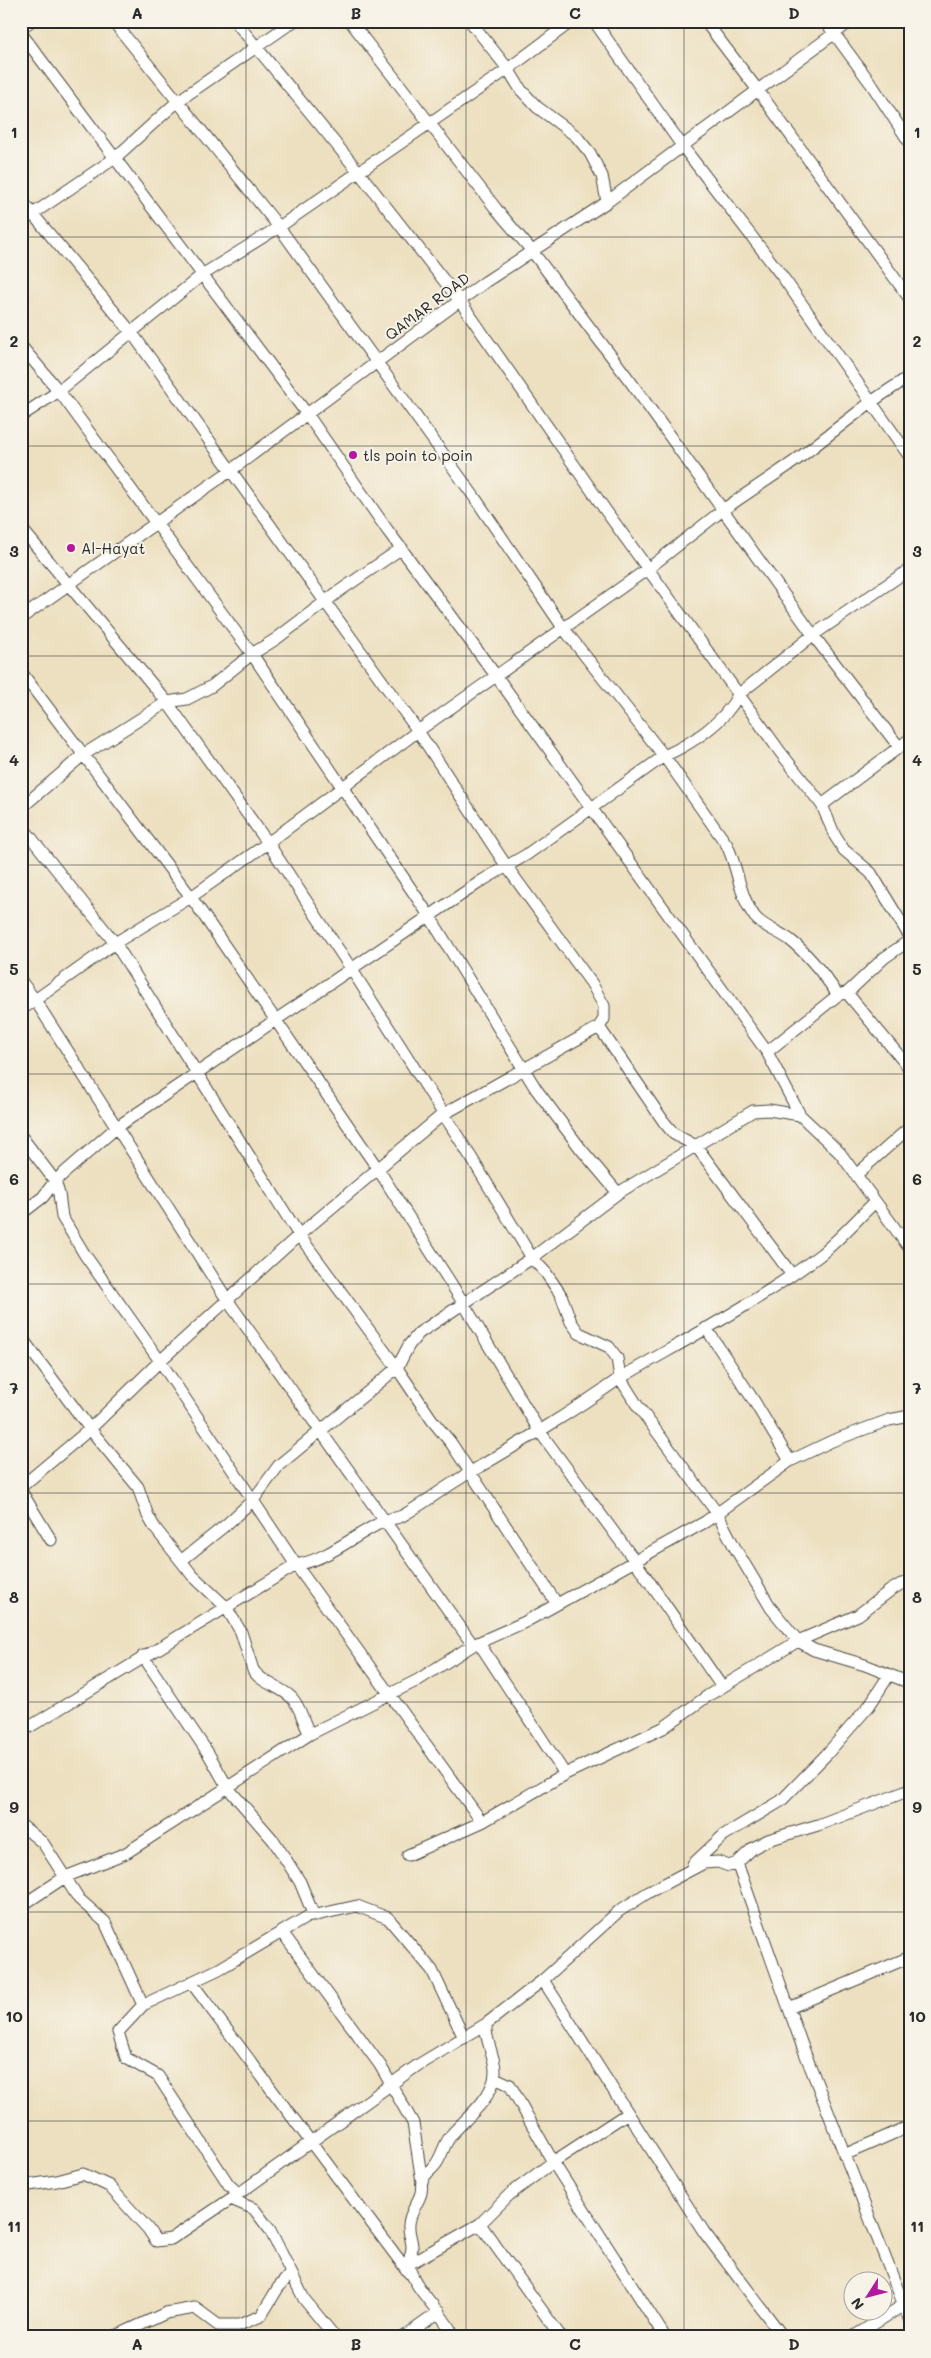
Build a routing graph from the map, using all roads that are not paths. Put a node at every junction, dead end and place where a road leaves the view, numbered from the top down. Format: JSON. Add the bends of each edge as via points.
{"nodes":[{"id":1,"x":30,"y":21,"type":"edge"},
{"id":2,"x":113,"y":21,"type":"edge"},
{"id":3,"x":235,"y":21,"type":"edge"},
{"id":4,"x":294,"y":21,"type":"edge"},
{"id":5,"x":350,"y":21,"type":"edge"},
{"id":6,"x":470,"y":21,"type":"edge"},
{"id":7,"x":572,"y":21,"type":"edge"},
{"id":8,"x":594,"y":21,"type":"edge"},
{"id":9,"x":705,"y":21,"type":"edge"},
{"id":10,"x":825,"y":21,"type":"edge"},
{"id":11,"x":852,"y":21,"type":"edge"},
{"id":12,"x":21,"y":28,"type":"edge"},
{"id":13,"x":21,"y":33,"type":"edge"},
{"id":14,"x":834,"y":33,"type":"junction"},
{"id":15,"x":257,"y":48,"type":"junction"},
{"id":16,"x":508,"y":69,"type":"junction"},
{"id":17,"x":758,"y":89,"type":"junction"},
{"id":18,"x":178,"y":101,"type":"junction"},
{"id":19,"x":428,"y":122,"type":"junction"},
{"id":20,"x":910,"y":143,"type":"edge"},
{"id":21,"x":683,"y":147,"type":"junction"},
{"id":22,"x":115,"y":158,"type":"junction"},
{"id":23,"x":358,"y":170,"type":"junction"},
{"id":24,"x":21,"y":200,"type":"edge"},
{"id":25,"x":606,"y":202,"type":"junction"},
{"id":26,"x":32,"y":214,"type":"junction"},
{"id":27,"x":21,"y":222,"type":"edge"},
{"id":28,"x":279,"y":227,"type":"junction"},
{"id":29,"x":532,"y":251,"type":"junction"},
{"id":30,"x":202,"y":275,"type":"junction"},
{"id":31,"x":910,"y":299,"type":"edge"},
{"id":32,"x":460,"y":301,"type":"junction"},
{"id":33,"x":132,"y":333,"type":"junction"},
{"id":34,"x":21,"y":346,"type":"edge"},
{"id":35,"x":378,"y":361,"type":"junction"},
{"id":36,"x":910,"y":376,"type":"edge"},
{"id":37,"x":59,"y":391,"type":"junction"},
{"id":38,"x":871,"y":402,"type":"junction"},
{"id":39,"x":307,"y":414,"type":"junction"},
{"id":40,"x":21,"y":416,"type":"edge"},
{"id":41,"x":910,"y":457,"type":"edge"},
{"id":42,"x":230,"y":470,"type":"junction"},
{"id":43,"x":724,"y":509,"type":"junction"},
{"id":44,"x":154,"y":524,"type":"junction"},
{"id":45,"x":21,"y":528,"type":"edge"},
{"id":46,"x":402,"y":548,"type":"junction"},
{"id":47,"x":649,"y":568,"type":"junction"},
{"id":48,"x":910,"y":569,"type":"edge"},
{"id":49,"x":67,"y":585,"type":"junction"},
{"id":50,"x":326,"y":601,"type":"junction"},
{"id":51,"x":21,"y":618,"type":"edge"},
{"id":52,"x":564,"y":629,"type":"junction"},
{"id":53,"x":813,"y":636,"type":"junction"},
{"id":54,"x":252,"y":654,"type":"junction"},
{"id":55,"x":21,"y":672,"type":"edge"},
{"id":56,"x":497,"y":677,"type":"junction"},
{"id":57,"x":738,"y":694,"type":"junction"},
{"id":58,"x":167,"y":702,"type":"junction"},
{"id":59,"x":418,"y":731,"type":"junction"},
{"id":60,"x":910,"y":739,"type":"edge"},
{"id":61,"x":899,"y":747,"type":"junction"},
{"id":62,"x":84,"y":756,"type":"junction"},
{"id":63,"x":664,"y":756,"type":"junction"},
{"id":64,"x":344,"y":787,"type":"junction"},
{"id":65,"x":822,"y":805,"type":"junction"},
{"id":66,"x":21,"y":808,"type":"edge"},
{"id":67,"x":591,"y":810,"type":"junction"},
{"id":68,"x":21,"y":825,"type":"edge"},
{"id":69,"x":268,"y":843,"type":"junction"},
{"id":70,"x":507,"y":867,"type":"junction"},
{"id":71,"x":191,"y":896,"type":"junction"},
{"id":72,"x":430,"y":917,"type":"junction"},
{"id":73,"x":910,"y":938,"type":"edge"},
{"id":74,"x":115,"y":943,"type":"junction"},
{"id":75,"x":352,"y":970,"type":"junction"},
{"id":76,"x":21,"y":981,"type":"edge"},
{"id":77,"x":843,"y":994,"type":"junction"},
{"id":78,"x":35,"y":1000,"type":"junction"},
{"id":79,"x":21,"y":1010,"type":"edge"},
{"id":80,"x":275,"y":1021,"type":"junction"},
{"id":81,"x":599,"y":1026,"type":"junction"},
{"id":82,"x":767,"y":1052,"type":"junction"},
{"id":83,"x":910,"y":1069,"type":"edge"},
{"id":84,"x":524,"y":1070,"type":"junction"},
{"id":85,"x":197,"y":1072,"type":"junction"},
{"id":86,"x":442,"y":1115,"type":"junction"},
{"id":87,"x":800,"y":1115,"type":"junction"},
{"id":88,"x":117,"y":1127,"type":"junction"},
{"id":89,"x":910,"y":1127,"type":"edge"},
{"id":90,"x":21,"y":1136,"type":"edge"},
{"id":91,"x":696,"y":1146,"type":"junction"},
{"id":92,"x":378,"y":1169,"type":"junction"},
{"id":93,"x":856,"y":1175,"type":"junction"},
{"id":94,"x":55,"y":1181,"type":"junction"},
{"id":95,"x":618,"y":1193,"type":"junction"},
{"id":96,"x":875,"y":1202,"type":"junction"},
{"id":97,"x":21,"y":1214,"type":"edge"},
{"id":98,"x":299,"y":1235,"type":"junction"},
{"id":99,"x":910,"y":1249,"type":"edge"},
{"id":100,"x":532,"y":1258,"type":"junction"},
{"id":101,"x":792,"y":1275,"type":"junction"},
{"id":102,"x":228,"y":1301,"type":"junction"},
{"id":103,"x":464,"y":1304,"type":"junction"},
{"id":104,"x":706,"y":1328,"type":"junction"},
{"id":105,"x":21,"y":1337,"type":"edge"},
{"id":106,"x":160,"y":1361,"type":"junction"},
{"id":107,"x":397,"y":1368,"type":"junction"},
{"id":108,"x":620,"y":1378,"type":"junction"},
{"id":109,"x":910,"y":1416,"type":"edge"},
{"id":110,"x":90,"y":1429,"type":"junction"},
{"id":111,"x":320,"y":1430,"type":"junction"},
{"id":112,"x":540,"y":1432,"type":"junction"},
{"id":113,"x":790,"y":1461,"type":"junction"},
{"id":114,"x":469,"y":1473,"type":"junction"},
{"id":115,"x":21,"y":1487,"type":"edge"},
{"id":116,"x":21,"y":1491,"type":"edge"},
{"id":117,"x":254,"y":1499,"type":"junction"},
{"id":118,"x":717,"y":1513,"type":"junction"},
{"id":119,"x":386,"y":1520,"type":"junction"},
{"id":120,"x":51,"y":1540,"type":"dead end"},
{"id":121,"x":182,"y":1560,"type":"junction"},
{"id":122,"x":635,"y":1561,"type":"junction"},
{"id":123,"x":296,"y":1565,"type":"junction"},
{"id":124,"x":910,"y":1582,"type":"edge"},
{"id":125,"x":557,"y":1604,"type":"junction"},
{"id":126,"x":226,"y":1607,"type":"junction"},
{"id":127,"x":798,"y":1642,"type":"junction"},
{"id":128,"x":476,"y":1644,"type":"junction"},
{"id":129,"x":143,"y":1656,"type":"junction"},
{"id":130,"x":889,"y":1675,"type":"junction"},
{"id":131,"x":910,"y":1683,"type":"edge"},
{"id":132,"x":722,"y":1687,"type":"junction"},
{"id":133,"x":389,"y":1693,"type":"junction"},
{"id":134,"x":21,"y":1732,"type":"edge"},
{"id":135,"x":310,"y":1734,"type":"junction"},
{"id":136,"x":565,"y":1774,"type":"junction"},
{"id":137,"x":228,"y":1788,"type":"junction"},
{"id":138,"x":910,"y":1790,"type":"edge"},
{"id":139,"x":482,"y":1822,"type":"junction"},
{"id":140,"x":21,"y":1825,"type":"edge"},
{"id":141,"x":408,"y":1855,"type":"dead end"},
{"id":142,"x":737,"y":1863,"type":"junction"},
{"id":143,"x":65,"y":1877,"type":"junction"},
{"id":144,"x":679,"y":1877,"type":"junction"},
{"id":145,"x":21,"y":1906,"type":"edge"},
{"id":146,"x":314,"y":1916,"type":"junction"},
{"id":147,"x":282,"y":1932,"type":"junction"},
{"id":148,"x":910,"y":1957,"type":"edge"},
{"id":149,"x":543,"y":1980,"type":"junction"},
{"id":150,"x":192,"y":1982,"type":"junction"},
{"id":151,"x":143,"y":2005,"type":"junction"},
{"id":152,"x":789,"y":2008,"type":"junction"},
{"id":153,"x":486,"y":2024,"type":"junction"},
{"id":154,"x":464,"y":2038,"type":"junction"},
{"id":155,"x":495,"y":2078,"type":"junction"},
{"id":156,"x":391,"y":2085,"type":"junction"},
{"id":157,"x":628,"y":2113,"type":"junction"},
{"id":158,"x":910,"y":2126,"type":"edge"},
{"id":159,"x":310,"y":2141,"type":"junction"},
{"id":160,"x":844,"y":2155,"type":"junction"},
{"id":161,"x":553,"y":2162,"type":"junction"},
{"id":162,"x":422,"y":2182,"type":"junction"},
{"id":163,"x":21,"y":2186,"type":"edge"},
{"id":164,"x":241,"y":2192,"type":"junction"},
{"id":165,"x":231,"y":2199,"type":"junction"},
{"id":166,"x":480,"y":2224,"type":"junction"},
{"id":167,"x":409,"y":2264,"type":"junction"},
{"id":168,"x":291,"y":2273,"type":"junction"},
{"id":169,"x":413,"y":2278,"type":"junction"},
{"id":170,"x":906,"y":2303,"type":"edge"},
{"id":171,"x":439,"y":2312,"type":"junction"},
{"id":172,"x":910,"y":2321,"type":"edge"},
{"id":173,"x":114,"y":2337,"type":"edge"},
{"id":174,"x":336,"y":2337,"type":"edge"},
{"id":175,"x":404,"y":2337,"type":"edge"},
{"id":176,"x":454,"y":2337,"type":"edge"},
{"id":177,"x":562,"y":2337,"type":"edge"},
{"id":178,"x":665,"y":2337,"type":"edge"},
{"id":179,"x":783,"y":2337,"type":"edge"},
{"id":180,"x":853,"y":2337,"type":"edge"}],
"edges":[{"from":1,"to":12,"type":"street"},
{"from":2,"to":18,"type":"street"},
{"from":3,"to":15,"type":"street"},
{"from":4,"to":15,"type":"street"},
{"from":5,"to":19,"type":"street"},
{"from":6,"to":16,"type":"street"},
{"from":7,"to":16,"type":"street"},
{"from":8,"to":21,"type":"street"},
{"from":9,"to":17,"type":"street"},
{"from":10,"to":14,"type":"street"},
{"from":11,"to":14,"type":"street","name":"QAMAR ROAD"},
{"from":13,"to":22,"type":"street"},
{"from":14,"to":17,"type":"street","name":"QAMAR ROAD"},
{"from":14,"to":20,"type":"street"},
{"from":15,"to":18,"type":"street"},
{"from":15,"to":23,"type":"street"},
{"from":16,"to":19,"type":"street"},
{"from":16,"to":25,"type":"street","via":[[526,96],[576,136],[590,153],[602,176]]},
{"from":17,"to":21,"type":"street","name":"QAMAR ROAD"},
{"from":17,"to":31,"type":"street"},
{"from":18,"to":22,"type":"street"},
{"from":18,"to":28,"type":"street"},
{"from":19,"to":23,"type":"street"},
{"from":19,"to":29,"type":"street"},
{"from":21,"to":25,"type":"street","name":"QAMAR ROAD"},
{"from":21,"to":38,"type":"street","via":[[782,276]]},
{"from":22,"to":26,"type":"street"},
{"from":22,"to":30,"type":"street"},
{"from":23,"to":28,"type":"street"},
{"from":23,"to":32,"type":"street"},
{"from":24,"to":26,"type":"street"},
{"from":25,"to":29,"type":"street","name":"QAMAR ROAD"},
{"from":26,"to":27,"type":"street"},
{"from":26,"to":33,"type":"street"},
{"from":28,"to":30,"type":"street"},
{"from":28,"to":35,"type":"street"},
{"from":29,"to":32,"type":"street","name":"QAMAR ROAD"},
{"from":29,"to":43,"type":"street"},
{"from":30,"to":33,"type":"street"},
{"from":30,"to":39,"type":"street"},
{"from":32,"to":35,"type":"street","name":"QAMAR ROAD"},
{"from":32,"to":47,"type":"street"},
{"from":33,"to":37,"type":"street"},
{"from":33,"to":42,"type":"street"},
{"from":34,"to":37,"type":"street"},
{"from":35,"to":39,"type":"street","name":"QAMAR ROAD"},
{"from":35,"to":52,"type":"street"},
{"from":36,"to":38,"type":"street"},
{"from":37,"to":40,"type":"street"},
{"from":37,"to":44,"type":"street"},
{"from":38,"to":41,"type":"street"},
{"from":38,"to":43,"type":"street","via":[[795,461]]},
{"from":39,"to":42,"type":"street","name":"QAMAR ROAD"},
{"from":39,"to":46,"type":"street"},
{"from":42,"to":44,"type":"street","name":"QAMAR ROAD"},
{"from":42,"to":50,"type":"street"},
{"from":43,"to":47,"type":"street"},
{"from":43,"to":53,"type":"street"},
{"from":44,"to":49,"type":"street","name":"QAMAR ROAD"},
{"from":44,"to":54,"type":"street"},
{"from":45,"to":49,"type":"street"},
{"from":46,"to":50,"type":"street"},
{"from":46,"to":56,"type":"street"},
{"from":47,"to":52,"type":"street"},
{"from":47,"to":57,"type":"street"},
{"from":48,"to":53,"type":"street"},
{"from":49,"to":51,"type":"street","name":"QAMAR ROAD"},
{"from":49,"to":58,"type":"street"},
{"from":50,"to":54,"type":"street"},
{"from":50,"to":59,"type":"street"},
{"from":52,"to":56,"type":"street"},
{"from":52,"to":63,"type":"street"},
{"from":53,"to":57,"type":"street"},
{"from":53,"to":61,"type":"street"},
{"from":54,"to":58,"type":"street","via":[[202,692],[187,699]]},
{"from":54,"to":64,"type":"street"},
{"from":55,"to":62,"type":"street"},
{"from":56,"to":59,"type":"street"},
{"from":56,"to":67,"type":"street"},
{"from":57,"to":63,"type":"street","via":[[733,706],[718,721]]},
{"from":57,"to":65,"type":"street"},
{"from":58,"to":62,"type":"street"},
{"from":58,"to":69,"type":"street"},
{"from":59,"to":64,"type":"street"},
{"from":59,"to":70,"type":"street"},
{"from":60,"to":61,"type":"street"},
{"from":61,"to":65,"type":"street"},
{"from":62,"to":66,"type":"street"},
{"from":62,"to":71,"type":"street"},
{"from":63,"to":67,"type":"street"},
{"from":63,"to":77,"type":"street","via":[[727,845],[745,900],[755,918],[792,941]]},
{"from":64,"to":69,"type":"street"},
{"from":64,"to":72,"type":"street"},
{"from":65,"to":73,"type":"street","via":[[840,843],[870,873]]},
{"from":67,"to":70,"type":"street"},
{"from":67,"to":82,"type":"street"},
{"from":68,"to":74,"type":"street"},
{"from":69,"to":71,"type":"street"},
{"from":69,"to":75,"type":"street"},
{"from":70,"to":72,"type":"street"},
{"from":70,"to":81,"type":"street","via":[[592,984],[604,1006],[604,1019]]},
{"from":71,"to":74,"type":"street"},
{"from":71,"to":80,"type":"street"},
{"from":72,"to":75,"type":"street"},
{"from":72,"to":84,"type":"street"},
{"from":73,"to":77,"type":"street"},
{"from":74,"to":78,"type":"street"},
{"from":74,"to":85,"type":"street"},
{"from":75,"to":80,"type":"street"},
{"from":75,"to":86,"type":"street"},
{"from":76,"to":78,"type":"street"},
{"from":77,"to":82,"type":"street"},
{"from":77,"to":83,"type":"street"},
{"from":78,"to":79,"type":"street"},
{"from":78,"to":88,"type":"street"},
{"from":80,"to":85,"type":"street"},
{"from":80,"to":92,"type":"street"},
{"from":81,"to":84,"type":"street"},
{"from":81,"to":91,"type":"street","via":[[664,1122],[674,1134]]},
{"from":82,"to":87,"type":"street"},
{"from":84,"to":86,"type":"street"},
{"from":84,"to":95,"type":"street","via":[[552,1112]]},
{"from":85,"to":88,"type":"street"},
{"from":85,"to":98,"type":"street"},
{"from":86,"to":92,"type":"street"},
{"from":86,"to":100,"type":"street"},
{"from":87,"to":91,"type":"street","via":[[753,1111]]},
{"from":87,"to":93,"type":"street","via":[[840,1153]]},
{"from":88,"to":94,"type":"street"},
{"from":88,"to":102,"type":"street"},
{"from":89,"to":93,"type":"street"},
{"from":90,"to":94,"type":"street"},
{"from":91,"to":95,"type":"street"},
{"from":91,"to":101,"type":"street"},
{"from":92,"to":98,"type":"street"},
{"from":92,"to":103,"type":"street"},
{"from":93,"to":96,"type":"street"},
{"from":94,"to":97,"type":"street","via":[[43,1197]]},
{"from":94,"to":106,"type":"street","via":[[68,1230]]},
{"from":95,"to":100,"type":"street"},
{"from":96,"to":99,"type":"street"},
{"from":96,"to":101,"type":"street","via":[[822,1254]]},
{"from":98,"to":102,"type":"street"},
{"from":98,"to":107,"type":"street"},
{"from":100,"to":103,"type":"street"},
{"from":100,"to":108,"type":"street","via":[[561,1295],[571,1322],[579,1333],[609,1347],[617,1358]]},
{"from":101,"to":104,"type":"street"},
{"from":102,"to":106,"type":"street"},
{"from":102,"to":111,"type":"street"},
{"from":103,"to":107,"type":"street","via":[[419,1333]]},
{"from":103,"to":112,"type":"street"},
{"from":104,"to":108,"type":"street"},
{"from":104,"to":113,"type":"street"},
{"from":105,"to":110,"type":"street"},
{"from":106,"to":110,"type":"street"},
{"from":106,"to":117,"type":"street"},
{"from":107,"to":111,"type":"street"},
{"from":107,"to":114,"type":"street"},
{"from":108,"to":112,"type":"street"},
{"from":108,"to":118,"type":"street"},
{"from":109,"to":113,"type":"street","via":[[889,1420],[832,1441]]},
{"from":110,"to":115,"type":"street"},
{"from":110,"to":121,"type":"street","via":[[138,1487],[148,1516]]},
{"from":111,"to":117,"type":"street","via":[[279,1465]]},
{"from":111,"to":119,"type":"street"},
{"from":112,"to":114,"type":"street"},
{"from":112,"to":122,"type":"street"},
{"from":113,"to":118,"type":"street"},
{"from":114,"to":119,"type":"street","via":[[417,1507]]},
{"from":114,"to":125,"type":"street"},
{"from":116,"to":120,"type":"street"},
{"from":117,"to":121,"type":"street"},
{"from":117,"to":123,"type":"street"},
{"from":118,"to":122,"type":"street"},
{"from":118,"to":127,"type":"street","via":[[771,1608]]},
{"from":119,"to":123,"type":"street","via":[[317,1560]]},
{"from":119,"to":128,"type":"street"},
{"from":121,"to":126,"type":"street","via":[[192,1575]]},
{"from":122,"to":125,"type":"street"},
{"from":122,"to":132,"type":"street"},
{"from":123,"to":126,"type":"street"},
{"from":123,"to":133,"type":"street"},
{"from":124,"to":127,"type":"street","via":[[890,1590],[858,1615]]},
{"from":125,"to":128,"type":"street"},
{"from":126,"to":129,"type":"street"},
{"from":126,"to":135,"type":"street","via":[[241,1632],[253,1670],[297,1704]]},
{"from":127,"to":130,"type":"street"},
{"from":127,"to":132,"type":"street"},
{"from":128,"to":133,"type":"street","via":[[418,1680]]},
{"from":128,"to":136,"type":"street"},
{"from":129,"to":134,"type":"street"},
{"from":129,"to":137,"type":"street","via":[[208,1752]]},
{"from":130,"to":131,"type":"street"},
{"from":130,"to":144,"type":"street","via":[[869,1706],[781,1801],[724,1835]]},
{"from":132,"to":136,"type":"street","via":[[663,1728]]},
{"from":133,"to":135,"type":"street"},
{"from":133,"to":139,"type":"street"},
{"from":135,"to":137,"type":"street"},
{"from":136,"to":139,"type":"street"},
{"from":137,"to":143,"type":"street","via":[[126,1853]]},
{"from":137,"to":146,"type":"street","via":[[274,1841],[300,1882]]},
{"from":138,"to":142,"type":"street","via":[[768,1840],[753,1848]]},
{"from":139,"to":141,"type":"street"},
{"from":140,"to":143,"type":"street","via":[[43,1843]]},
{"from":142,"to":144,"type":"street","via":[[729,1866],[718,1862],[704,1863]]},
{"from":142,"to":152,"type":"street"},
{"from":143,"to":145,"type":"street"},
{"from":143,"to":151,"type":"street","via":[[79,1899],[105,1922]]},
{"from":144,"to":149,"type":"street","via":[[619,1912]]},
{"from":146,"to":147,"type":"street"},
{"from":146,"to":154,"type":"street","via":[[356,1906],[388,1918],[432,1970]]},
{"from":147,"to":150,"type":"street","via":[[219,1970]]},
{"from":147,"to":156,"type":"street","via":[[380,2065]]},
{"from":148,"to":152,"type":"street"},
{"from":149,"to":153,"type":"street"},
{"from":149,"to":157,"type":"street"},
{"from":150,"to":151,"type":"street"},
{"from":150,"to":159,"type":"street"},
{"from":151,"to":164,"type":"street","via":[[118,2032],[126,2058],[158,2076],[229,2185]]},
{"from":152,"to":160,"type":"street"},
{"from":153,"to":154,"type":"street"},
{"from":153,"to":155,"type":"street"},
{"from":154,"to":156,"type":"street"},
{"from":155,"to":161,"type":"street","via":[[510,2085]]},
{"from":155,"to":162,"type":"street","via":[[486,2097],[442,2147],[437,2163]]},
{"from":156,"to":159,"type":"street"},
{"from":156,"to":162,"type":"street","via":[[413,2124]]},
{"from":157,"to":161,"type":"street"},
{"from":157,"to":179,"type":"street","via":[[704,2232]]},
{"from":158,"to":160,"type":"street"},
{"from":159,"to":164,"type":"street"},
{"from":159,"to":169,"type":"street"},
{"from":160,"to":170,"type":"street"},
{"from":161,"to":166,"type":"street","via":[[508,2194]]},
{"from":161,"to":178,"type":"street"},
{"from":162,"to":167,"type":"street","via":[[408,2225],[412,2249]]},
{"from":163,"to":165,"type":"street","via":[[83,2174],[109,2186],[156,2241],[170,2239]]},
{"from":164,"to":165,"type":"street"},
{"from":165,"to":168,"type":"street","via":[[254,2209],[270,2230]]},
{"from":166,"to":167,"type":"street"},
{"from":166,"to":177,"type":"street"},
{"from":167,"to":169,"type":"street"},
{"from":168,"to":173,"type":"street","via":[[261,2316],[239,2325],[218,2326],[195,2308],[166,2313]]},
{"from":168,"to":174,"type":"street","via":[[304,2299]]},
{"from":169,"to":171,"type":"street"},
{"from":170,"to":172,"type":"street"},
{"from":170,"to":180,"type":"street"},
{"from":171,"to":175,"type":"street"},
{"from":171,"to":176,"type":"street"}]}
